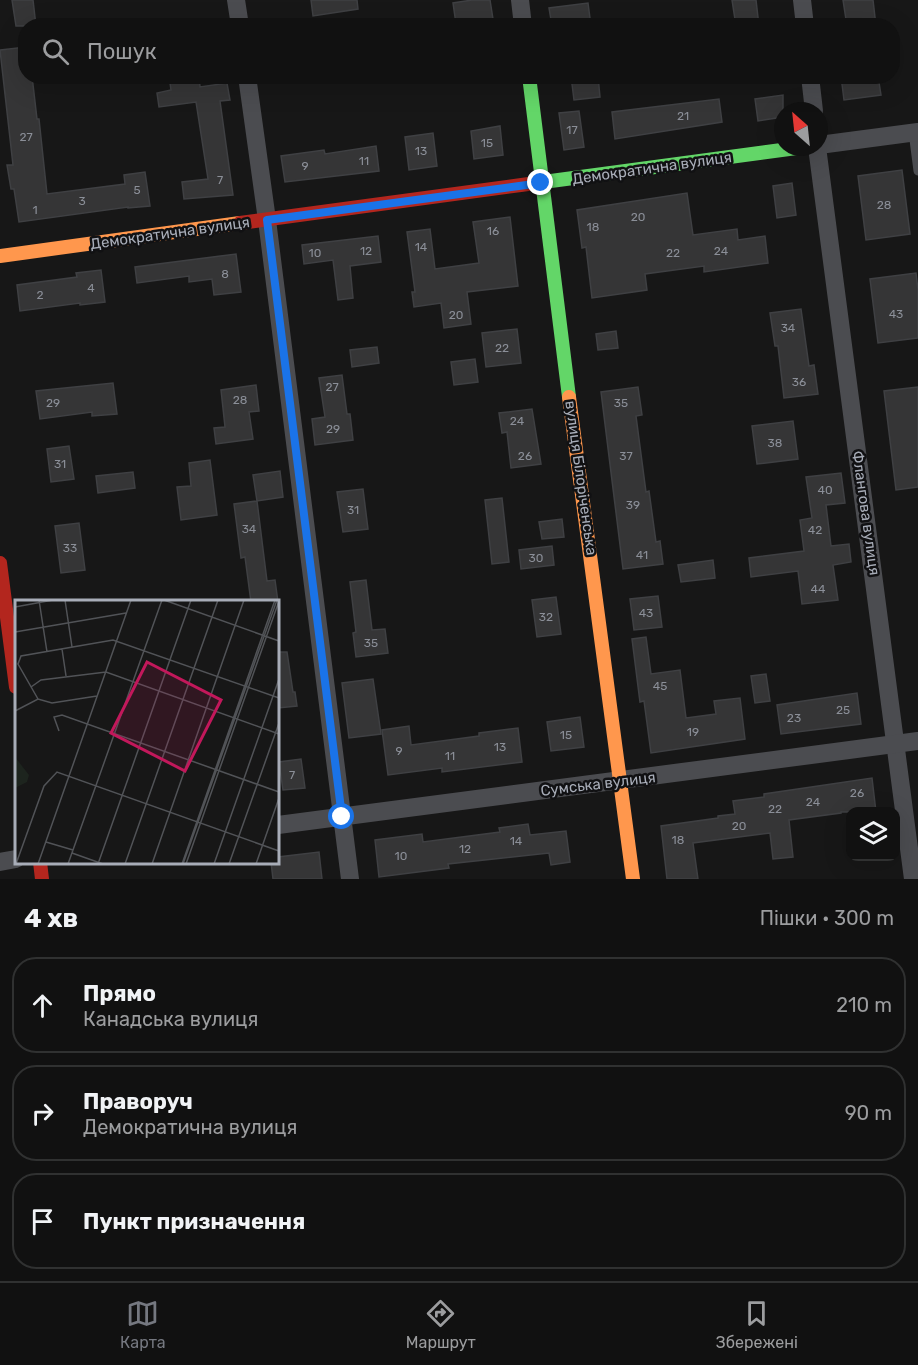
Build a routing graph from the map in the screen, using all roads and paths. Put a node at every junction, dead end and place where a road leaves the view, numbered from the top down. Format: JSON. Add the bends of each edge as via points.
{"nodes":[{"id":1,"x":236,"y":0,"type":"edge"},
{"id":2,"x":520,"y":0,"type":"edge"},
{"id":3,"x":802,"y":0,"type":"edge"},
{"id":4,"x":239,"y":18,"type":"edge"},
{"id":5,"x":522,"y":18,"type":"edge"},
{"id":6,"x":804,"y":18,"type":"edge"},
{"id":7,"x":248,"y":84,"type":"edge"},
{"id":8,"x":530,"y":84,"type":"edge"},
{"id":9,"x":811,"y":84,"type":"edge"},
{"id":10,"x":813,"y":102,"type":"edge"},
{"id":11,"x":916,"y":132,"type":"edge"},
{"id":12,"x":828,"y":145,"type":"edge"},
{"id":13,"x":774,"y":151,"type":"edge"},
{"id":14,"x":819,"y":156,"type":"edge"},
{"id":15,"x":918,"y":171,"type":"edge"},
{"id":16,"x":541,"y":183,"type":"junction"},
{"id":17,"x":267,"y":220,"type":"junction"},
{"id":18,"x":0,"y":256,"type":"edge"},
{"id":19,"x":0,"y":563,"type":"edge"},
{"id":20,"x":15,"y":679,"type":"edge"},
{"id":21,"x":918,"y":741,"type":"edge"},
{"id":22,"x":896,"y":743,"type":"junction"},
{"id":23,"x":621,"y":781,"type":"junction"},
{"id":24,"x":342,"y":817,"type":"junction"},
{"id":25,"x":279,"y":825,"type":"edge"},
{"id":26,"x":15,"y":859,"type":"edge"},
{"id":27,"x":0,"y":862,"type":"edge"},
{"id":28,"x":40,"y":864,"type":"edge"},
{"id":29,"x":42,"y":879,"type":"edge"},
{"id":30,"x":350,"y":879,"type":"edge"},
{"id":31,"x":633,"y":879,"type":"edge"},
{"id":32,"x":914,"y":879,"type":"edge"}],
"edges":[{"from":1,"to":4,"type":"street"},
{"from":2,"to":5,"type":"street"},
{"from":3,"to":6,"type":"street"},
{"from":7,"to":17,"type":"street"},
{"from":8,"to":16,"type":"main road","name":"вулиця Білоріченська"},
{"from":9,"to":10,"type":"street"},
{"from":11,"to":12,"type":"street"},
{"from":11,"to":15,"type":"lane"},
{"from":13,"to":16,"type":"main road","name":"Демократична вулиця"},
{"from":14,"to":22,"type":"street","name":"Флангова вулиця"},
{"from":16,"to":17,"type":"main road","name":"Демократична вулиця"},
{"from":16,"to":23,"type":"main road","name":"вулиця Білоріченська"},
{"from":17,"to":18,"type":"main road","name":"Демократична вулиця"},
{"from":17,"to":24,"type":"street"},
{"from":19,"to":20,"type":"main road"},
{"from":21,"to":22,"type":"street","name":"Сумська вулиця"},
{"from":22,"to":23,"type":"street","name":"Сумська вулиця"},
{"from":22,"to":32,"type":"street","name":"Флангова вулиця"},
{"from":23,"to":24,"type":"street","name":"Сумська вулиця"},
{"from":23,"to":31,"type":"main road","name":"вулиця Білоріченська"},
{"from":24,"to":25,"type":"street","name":"Сумська вулиця"},
{"from":24,"to":30,"type":"street"},
{"from":26,"to":27,"type":"street"},
{"from":28,"to":29,"type":"main road"}]}
